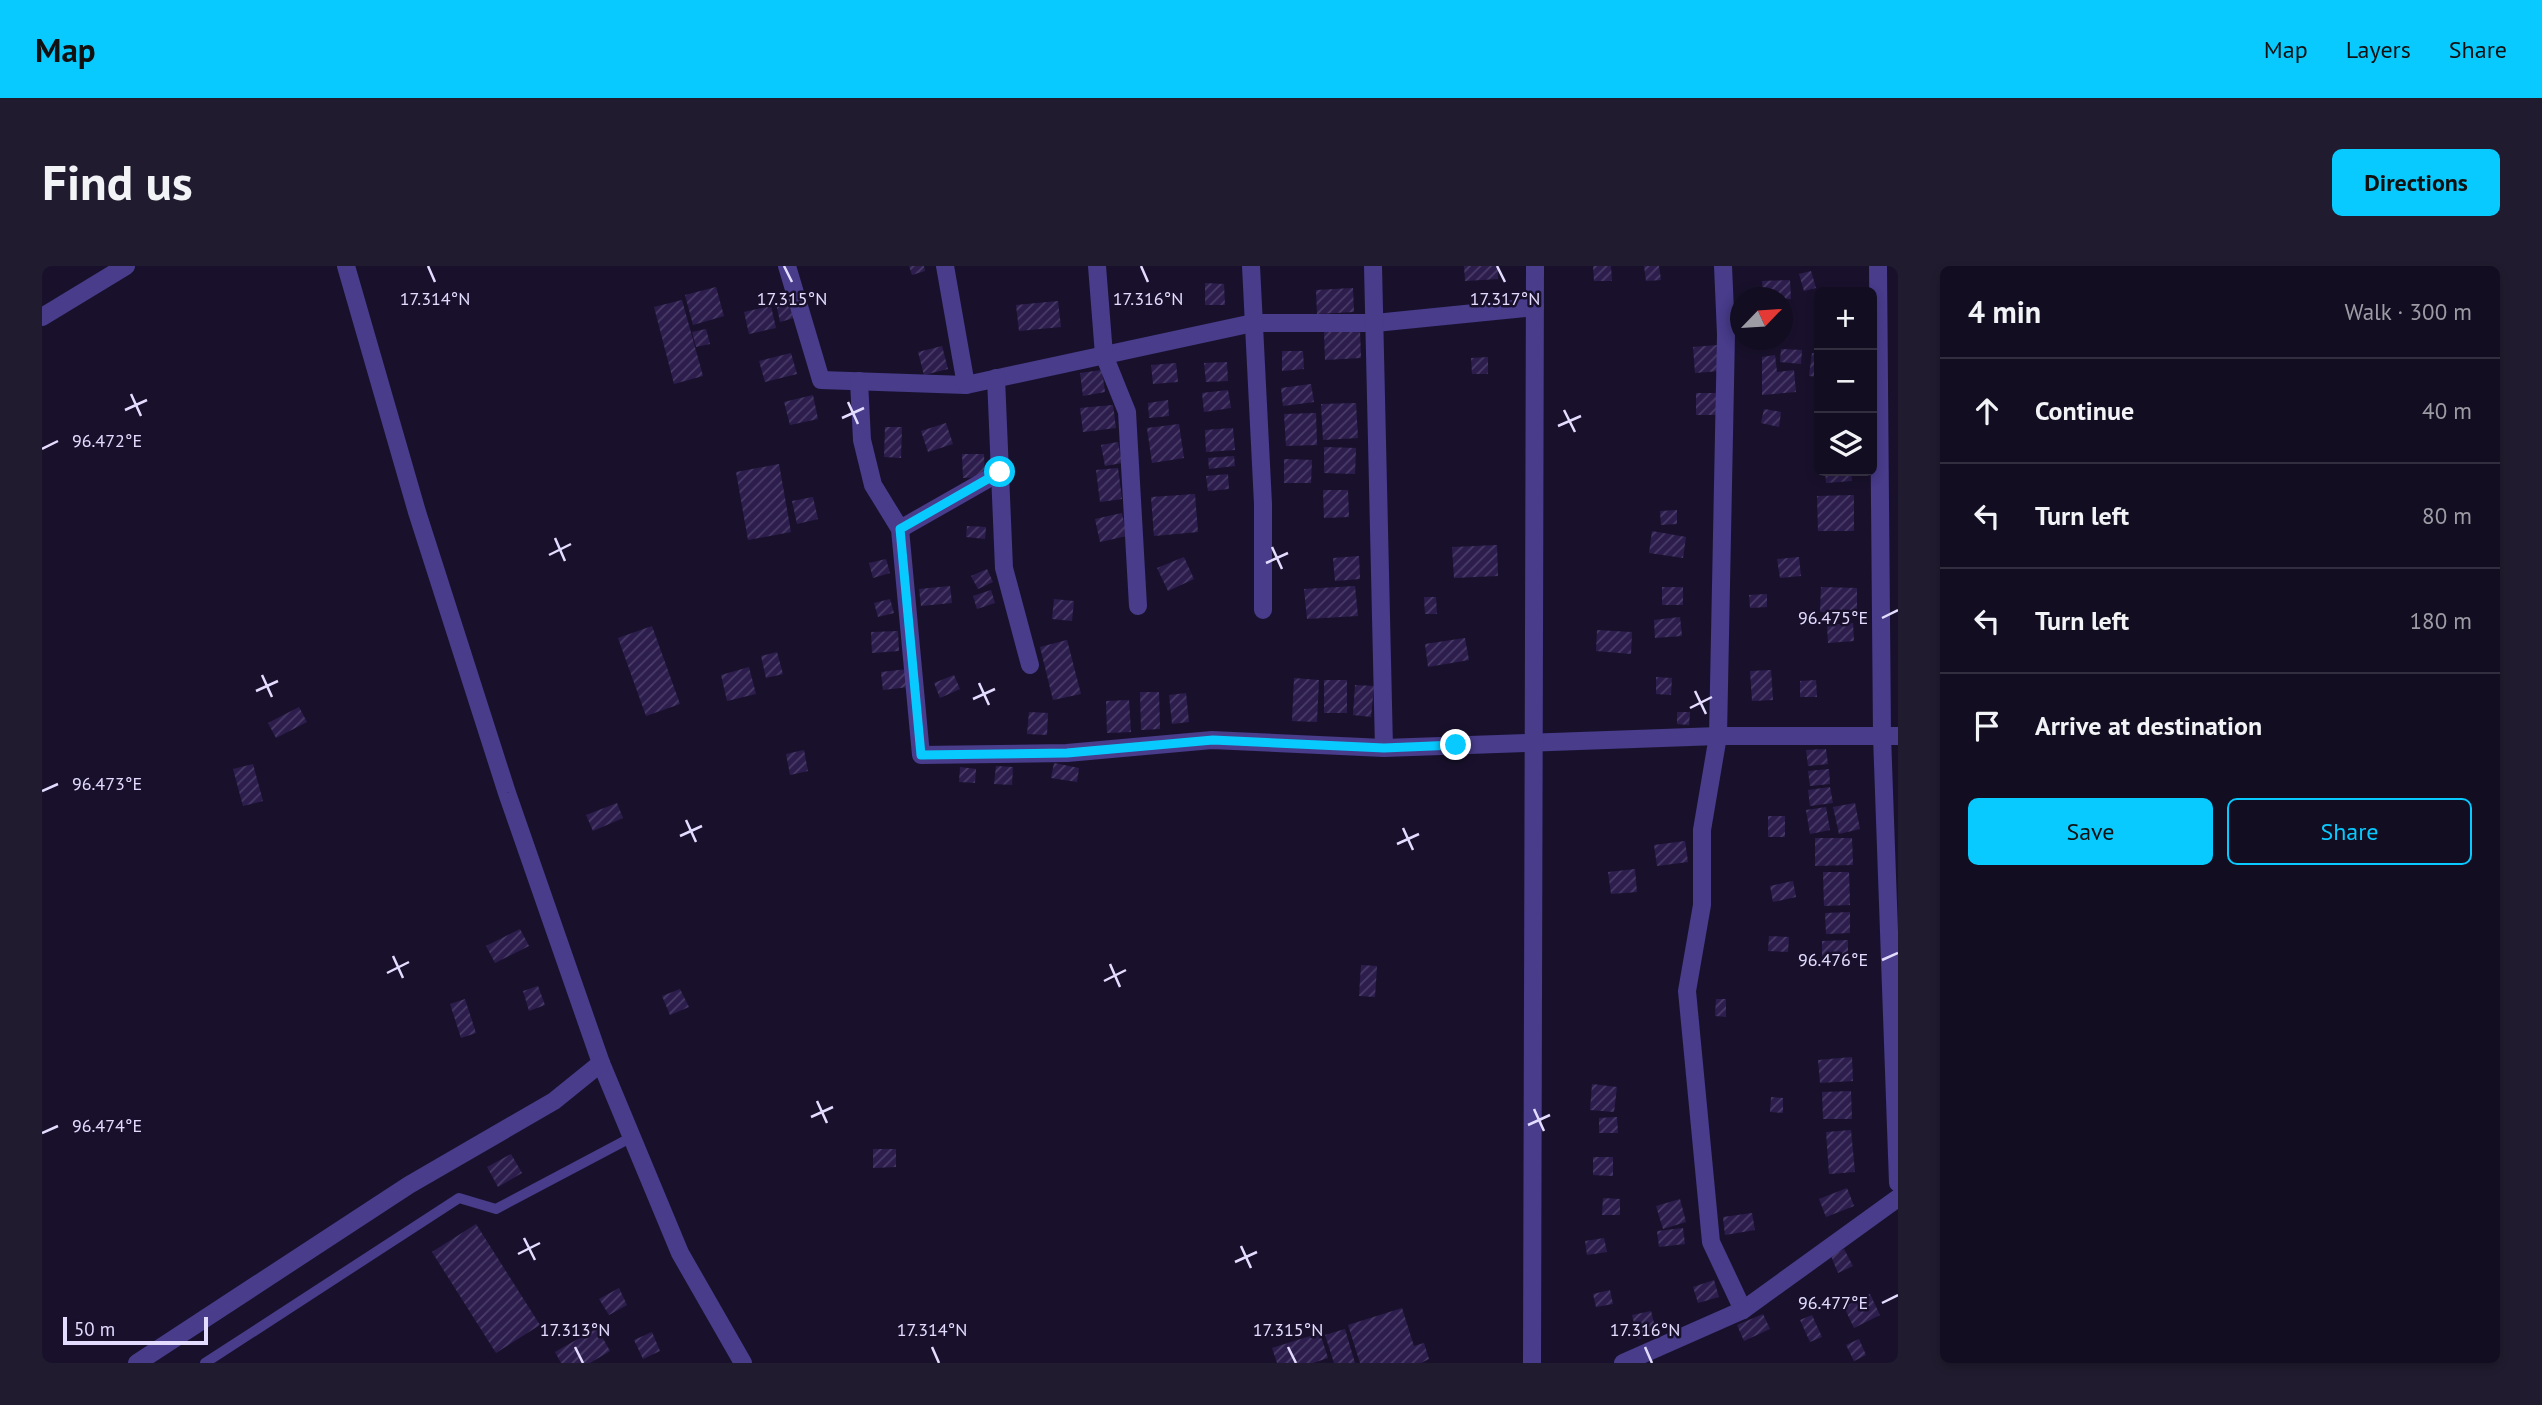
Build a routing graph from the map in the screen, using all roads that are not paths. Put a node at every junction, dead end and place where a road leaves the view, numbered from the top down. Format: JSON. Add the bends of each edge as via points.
{"nodes":[{"id":1,"x":126,"y":266,"type":"edge"},
{"id":2,"x":346,"y":266,"type":"edge"},
{"id":3,"x":787,"y":266,"type":"edge"},
{"id":4,"x":945,"y":266,"type":"edge"},
{"id":5,"x":1097,"y":266,"type":"edge"},
{"id":6,"x":1251,"y":266,"type":"edge"},
{"id":7,"x":1373,"y":266,"type":"edge"},
{"id":8,"x":1535,"y":266,"type":"edge"},
{"id":9,"x":1723,"y":266,"type":"edge"},
{"id":10,"x":1878,"y":266,"type":"edge"},
{"id":11,"x":1535,"y":307,"type":"junction"},
{"id":12,"x":42,"y":317,"type":"edge"},
{"id":13,"x":1253,"y":323,"type":"junction"},
{"id":14,"x":1375,"y":323,"type":"junction"},
{"id":15,"x":1104,"y":355,"type":"junction"},
{"id":16,"x":996,"y":378,"type":"junction"},
{"id":17,"x":859,"y":381,"type":"junction"},
{"id":18,"x":965,"y":385,"type":"junction"},
{"id":19,"x":1000,"y":472,"type":"junction"},
{"id":20,"x":900,"y":529,"type":"junction"},
{"id":21,"x":1138,"y":606,"type":"dead end"},
{"id":22,"x":1263,"y":610,"type":"dead end"},
{"id":23,"x":1030,"y":665,"type":"dead end"},
{"id":24,"x":1718,"y":736,"type":"junction"},
{"id":25,"x":1890,"y":736,"type":"edge"},
{"id":26,"x":1536,"y":743,"type":"junction"},
{"id":27,"x":1384,"y":748,"type":"junction"},
{"id":28,"x":601,"y":1063,"type":"junction"},
{"id":29,"x":632,"y":1136,"type":"junction"},
{"id":30,"x":1898,"y":1183,"type":"edge"},
{"id":31,"x":1898,"y":1198,"type":"edge"},
{"id":32,"x":1743,"y":1310,"type":"junction"},
{"id":33,"x":137,"y":1363,"type":"edge"},
{"id":34,"x":205,"y":1363,"type":"edge"},
{"id":35,"x":743,"y":1363,"type":"edge"},
{"id":36,"x":1532,"y":1363,"type":"edge"},
{"id":37,"x":1623,"y":1363,"type":"edge"}],
"edges":[{"from":1,"to":12,"type":"street"},
{"from":2,"to":28,"type":"street","via":[[417,512]]},
{"from":3,"to":17,"type":"street","via":[[821,380]]},
{"from":4,"to":18,"type":"street"},
{"from":5,"to":15,"type":"street"},
{"from":6,"to":13,"type":"street"},
{"from":7,"to":14,"type":"street"},
{"from":8,"to":11,"type":"street"},
{"from":9,"to":24,"type":"street","via":[[1726,334]]},
{"from":10,"to":25,"type":"street"},
{"from":11,"to":14,"type":"street"},
{"from":11,"to":26,"type":"street"},
{"from":13,"to":14,"type":"street"},
{"from":13,"to":15,"type":"street"},
{"from":13,"to":22,"type":"street","via":[[1263,504]]},
{"from":14,"to":27,"type":"street"},
{"from":15,"to":16,"type":"street"},
{"from":15,"to":21,"type":"street","via":[[1127,412]]},
{"from":16,"to":18,"type":"street"},
{"from":16,"to":19,"type":"street"},
{"from":17,"to":18,"type":"street"},
{"from":17,"to":20,"type":"street","via":[[862,440],[873,485]]},
{"from":19,"to":20,"type":"street"},
{"from":19,"to":23,"type":"street","via":[[1004,568]]},
{"from":20,"to":27,"type":"street","via":[[921,755],[1067,753],[1213,740]]},
{"from":24,"to":25,"type":"street"},
{"from":24,"to":26,"type":"street"},
{"from":24,"to":32,"type":"street","via":[[1702,830],[1702,905],[1687,991],[1711,1242]]},
{"from":25,"to":30,"type":"street"},
{"from":26,"to":27,"type":"street"},
{"from":26,"to":36,"type":"street"},
{"from":28,"to":29,"type":"street"},
{"from":28,"to":33,"type":"street","via":[[554,1101],[408,1185]]},
{"from":29,"to":34,"type":"lane","via":[[496,1209],[459,1198]]},
{"from":29,"to":35,"type":"street","via":[[680,1253]]},
{"from":31,"to":32,"type":"street"},
{"from":32,"to":37,"type":"street"}]}
